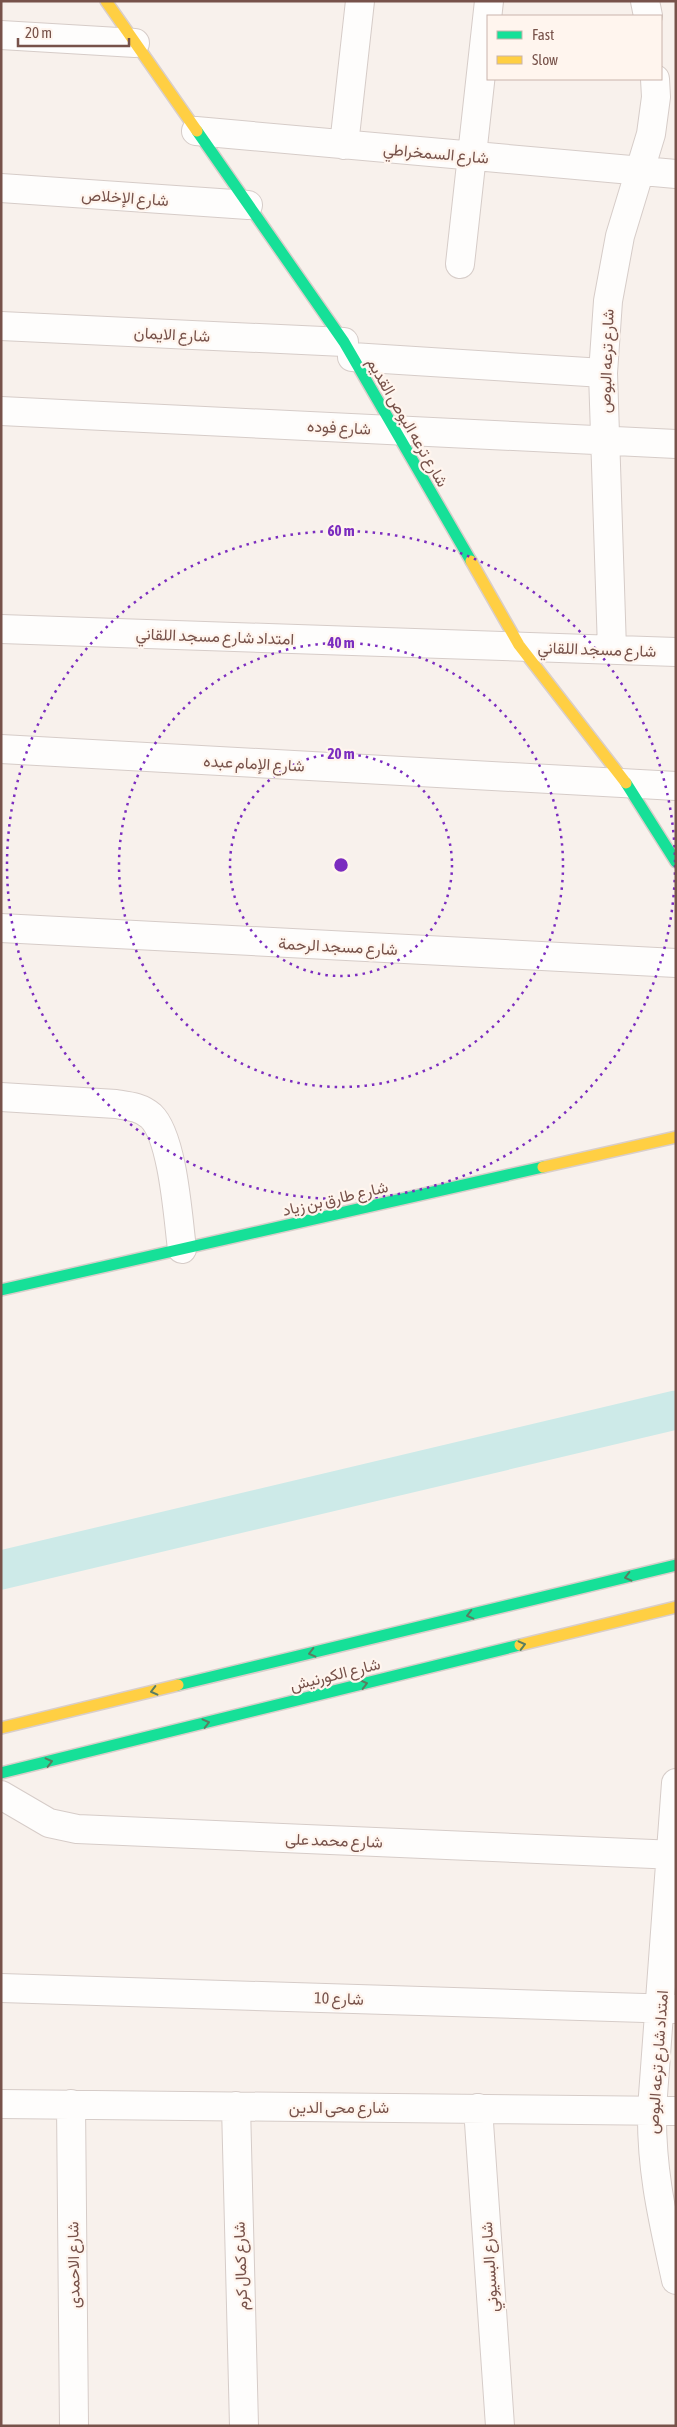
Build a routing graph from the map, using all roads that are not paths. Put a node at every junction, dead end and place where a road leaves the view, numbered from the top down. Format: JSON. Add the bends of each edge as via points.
{"nodes":[{"id":1,"x":106,"y":1,"type":"edge"},
{"id":2,"x":360,"y":1,"type":"edge"},
{"id":3,"x":489,"y":1,"type":"edge"},
{"id":4,"x":644,"y":1,"type":"edge"},
{"id":5,"x":487,"y":15,"type":"edge"},
{"id":6,"x":648,"y":15,"type":"edge"},
{"id":7,"x":487,"y":19,"type":"edge"},
{"id":8,"x":1,"y":35,"type":"edge"},
{"id":9,"x":135,"y":43,"type":"junction"},
{"id":10,"x":655,"y":80,"type":"edge"},
{"id":11,"x":196,"y":131,"type":"junction"},
{"id":12,"x":344,"y":145,"type":"junction"},
{"id":13,"x":472,"y":156,"type":"junction"},
{"id":14,"x":640,"y":171,"type":"junction"},
{"id":15,"x":676,"y":174,"type":"edge"},
{"id":16,"x":1,"y":188,"type":"edge"},
{"id":17,"x":248,"y":205,"type":"junction"},
{"id":18,"x":460,"y":264,"type":"dead end"},
{"id":19,"x":1,"y":326,"type":"edge"},
{"id":20,"x":348,"y":350,"type":"junction"},
{"id":21,"x":602,"y":373,"type":"junction"},
{"id":22,"x":1,"y":411,"type":"edge"},
{"id":23,"x":392,"y":429,"type":"junction"},
{"id":24,"x":604,"y":440,"type":"junction"},
{"id":25,"x":676,"y":444,"type":"edge"},
{"id":26,"x":1,"y":629,"type":"edge"},
{"id":27,"x":519,"y":645,"type":"junction"},
{"id":28,"x":612,"y":650,"type":"junction"},
{"id":29,"x":676,"y":652,"type":"edge"},
{"id":30,"x":1,"y":749,"type":"edge"},
{"id":31,"x":627,"y":784,"type":"junction"},
{"id":32,"x":676,"y":786,"type":"edge"},
{"id":33,"x":676,"y":862,"type":"edge"},
{"id":34,"x":1,"y":928,"type":"edge"},
{"id":35,"x":676,"y":963,"type":"edge"},
{"id":36,"x":1,"y":1097,"type":"edge"},
{"id":37,"x":676,"y":1137,"type":"edge"},
{"id":38,"x":182,"y":1249,"type":"junction"},
{"id":39,"x":1,"y":1290,"type":"edge"},
{"id":40,"x":676,"y":1565,"type":"edge"},
{"id":41,"x":676,"y":1607,"type":"edge"},
{"id":42,"x":1,"y":1728,"type":"edge"},
{"id":43,"x":1,"y":1773,"type":"edge"},
{"id":44,"x":676,"y":1783,"type":"edge"},
{"id":45,"x":1,"y":1795,"type":"edge"},
{"id":46,"x":673,"y":1854,"type":"edge"},
{"id":47,"x":1,"y":1988,"type":"edge"},
{"id":48,"x":668,"y":2008,"type":"edge"},
{"id":49,"x":1,"y":2104,"type":"edge"},
{"id":50,"x":71,"y":2104,"type":"junction"},
{"id":51,"x":236,"y":2106,"type":"junction"},
{"id":52,"x":478,"y":2108,"type":"junction"},
{"id":53,"x":664,"y":2110,"type":"edge"},
{"id":54,"x":666,"y":2190,"type":"edge"},
{"id":55,"x":676,"y":2280,"type":"edge"},
{"id":56,"x":74,"y":2426,"type":"edge"},
{"id":57,"x":244,"y":2426,"type":"edge"},
{"id":58,"x":500,"y":2426,"type":"edge"}],
"edges":[{"from":1,"to":9,"type":"main road","name":"شارع ترعه البوص القديم"},
{"from":2,"to":12,"type":"street"},
{"from":3,"to":5,"type":"street"},
{"from":4,"to":6,"type":"street"},
{"from":7,"to":13,"type":"street"},
{"from":8,"to":9,"type":"street"},
{"from":9,"to":11,"type":"main road","name":"شارع ترعه البوص القديم"},
{"from":10,"to":14,"type":"street","name":"شارع ترعه البوص","via":[[651,134]]},
{"from":11,"to":12,"type":"street","name":"شارع السمخراطي"},
{"from":11,"to":17,"type":"main road","name":"شارع ترعه البوص القديم"},
{"from":12,"to":13,"type":"street","name":"شارع السمخراطي"},
{"from":13,"to":14,"type":"street","name":"شارع السمخراطي"},
{"from":13,"to":18,"type":"street"},
{"from":14,"to":15,"type":"street","name":"شارع السمخراطي"},
{"from":14,"to":21,"type":"street","name":"شارع ترعه البوص","via":[[620,236],[608,301]]},
{"from":16,"to":17,"type":"street","name":"شارع الإخلاص"},
{"from":17,"to":20,"type":"main road","name":"شارع ترعه البوص القديم"},
{"from":19,"to":20,"type":"street","name":"شارع الايمان"},
{"from":20,"to":21,"type":"street"},
{"from":20,"to":23,"type":"main road","name":"شارع ترعه البوص القديم"},
{"from":21,"to":24,"type":"street","name":"شارع ترعه البوص"},
{"from":22,"to":23,"type":"street","name":"شارع فوده"},
{"from":23,"to":24,"type":"street","name":"شارع فوده"},
{"from":23,"to":27,"type":"main road","name":"شارع ترعه البوص القديم"},
{"from":24,"to":25,"type":"street","name":"شارع فوده"},
{"from":24,"to":28,"type":"street","name":"شارع ترعه البوص"},
{"from":26,"to":27,"type":"street","name":"امتداد شارع مسجد اللقاني"},
{"from":27,"to":28,"type":"street","name":"شارع مسجد اللقاني"},
{"from":27,"to":31,"type":"main road","name":"شارع ترعه البوص القديم"},
{"from":28,"to":29,"type":"street","name":"شارع مسجد اللقاني"},
{"from":30,"to":31,"type":"street","name":"شارع الإمام عبده"},
{"from":31,"to":32,"type":"street","name":"شارع الإمام عبده"},
{"from":31,"to":33,"type":"main road","name":"شارع ترعه البوص القديم"},
{"from":34,"to":35,"type":"street","name":"شارع مسجد الرحمة"},
{"from":36,"to":38,"type":"street","via":[[134,1106],[151,1116],[162,1130],[167,1148]]},
{"from":37,"to":38,"type":"main road","name":"شارع طارق بن زياد"},
{"from":38,"to":39,"type":"main road","name":"شارع طارق بن زياد"},
{"from":40,"to":42,"type":"main road","name":"شارع الكورنيش","one_way":true},
{"from":43,"to":41,"type":"main road","name":"شارع الكورنيش","one_way":true},
{"from":44,"to":46,"type":"street","name":"امتداد شارع ترعه البوص"},
{"from":45,"to":46,"type":"street","name":"شارع محمد على","via":[[48,1823],[77,1829]]},
{"from":46,"to":48,"type":"street","name":"امتداد شارع ترعه البوص"},
{"from":47,"to":48,"type":"street","name":"شارع 10"},
{"from":48,"to":53,"type":"street","name":"امتداد شارع ترعه البوص"},
{"from":49,"to":50,"type":"street","name":"شارع محى الدين"},
{"from":50,"to":51,"type":"street","name":"شارع محى الدين"},
{"from":50,"to":56,"type":"street","name":"شارع الاحمدى"},
{"from":51,"to":52,"type":"street","name":"شارع محى الدين"},
{"from":51,"to":57,"type":"street","name":"شارع كمال كرم"},
{"from":52,"to":53,"type":"street","name":"شارع محى الدين"},
{"from":52,"to":58,"type":"street","name":"شارع البسيوني"},
{"from":53,"to":54,"type":"street","name":"امتداد شارع ترعه البوص","via":[[652,2149]]},
{"from":54,"to":55,"type":"street","name":"امتداد شارع ترعه البوص"}]}
